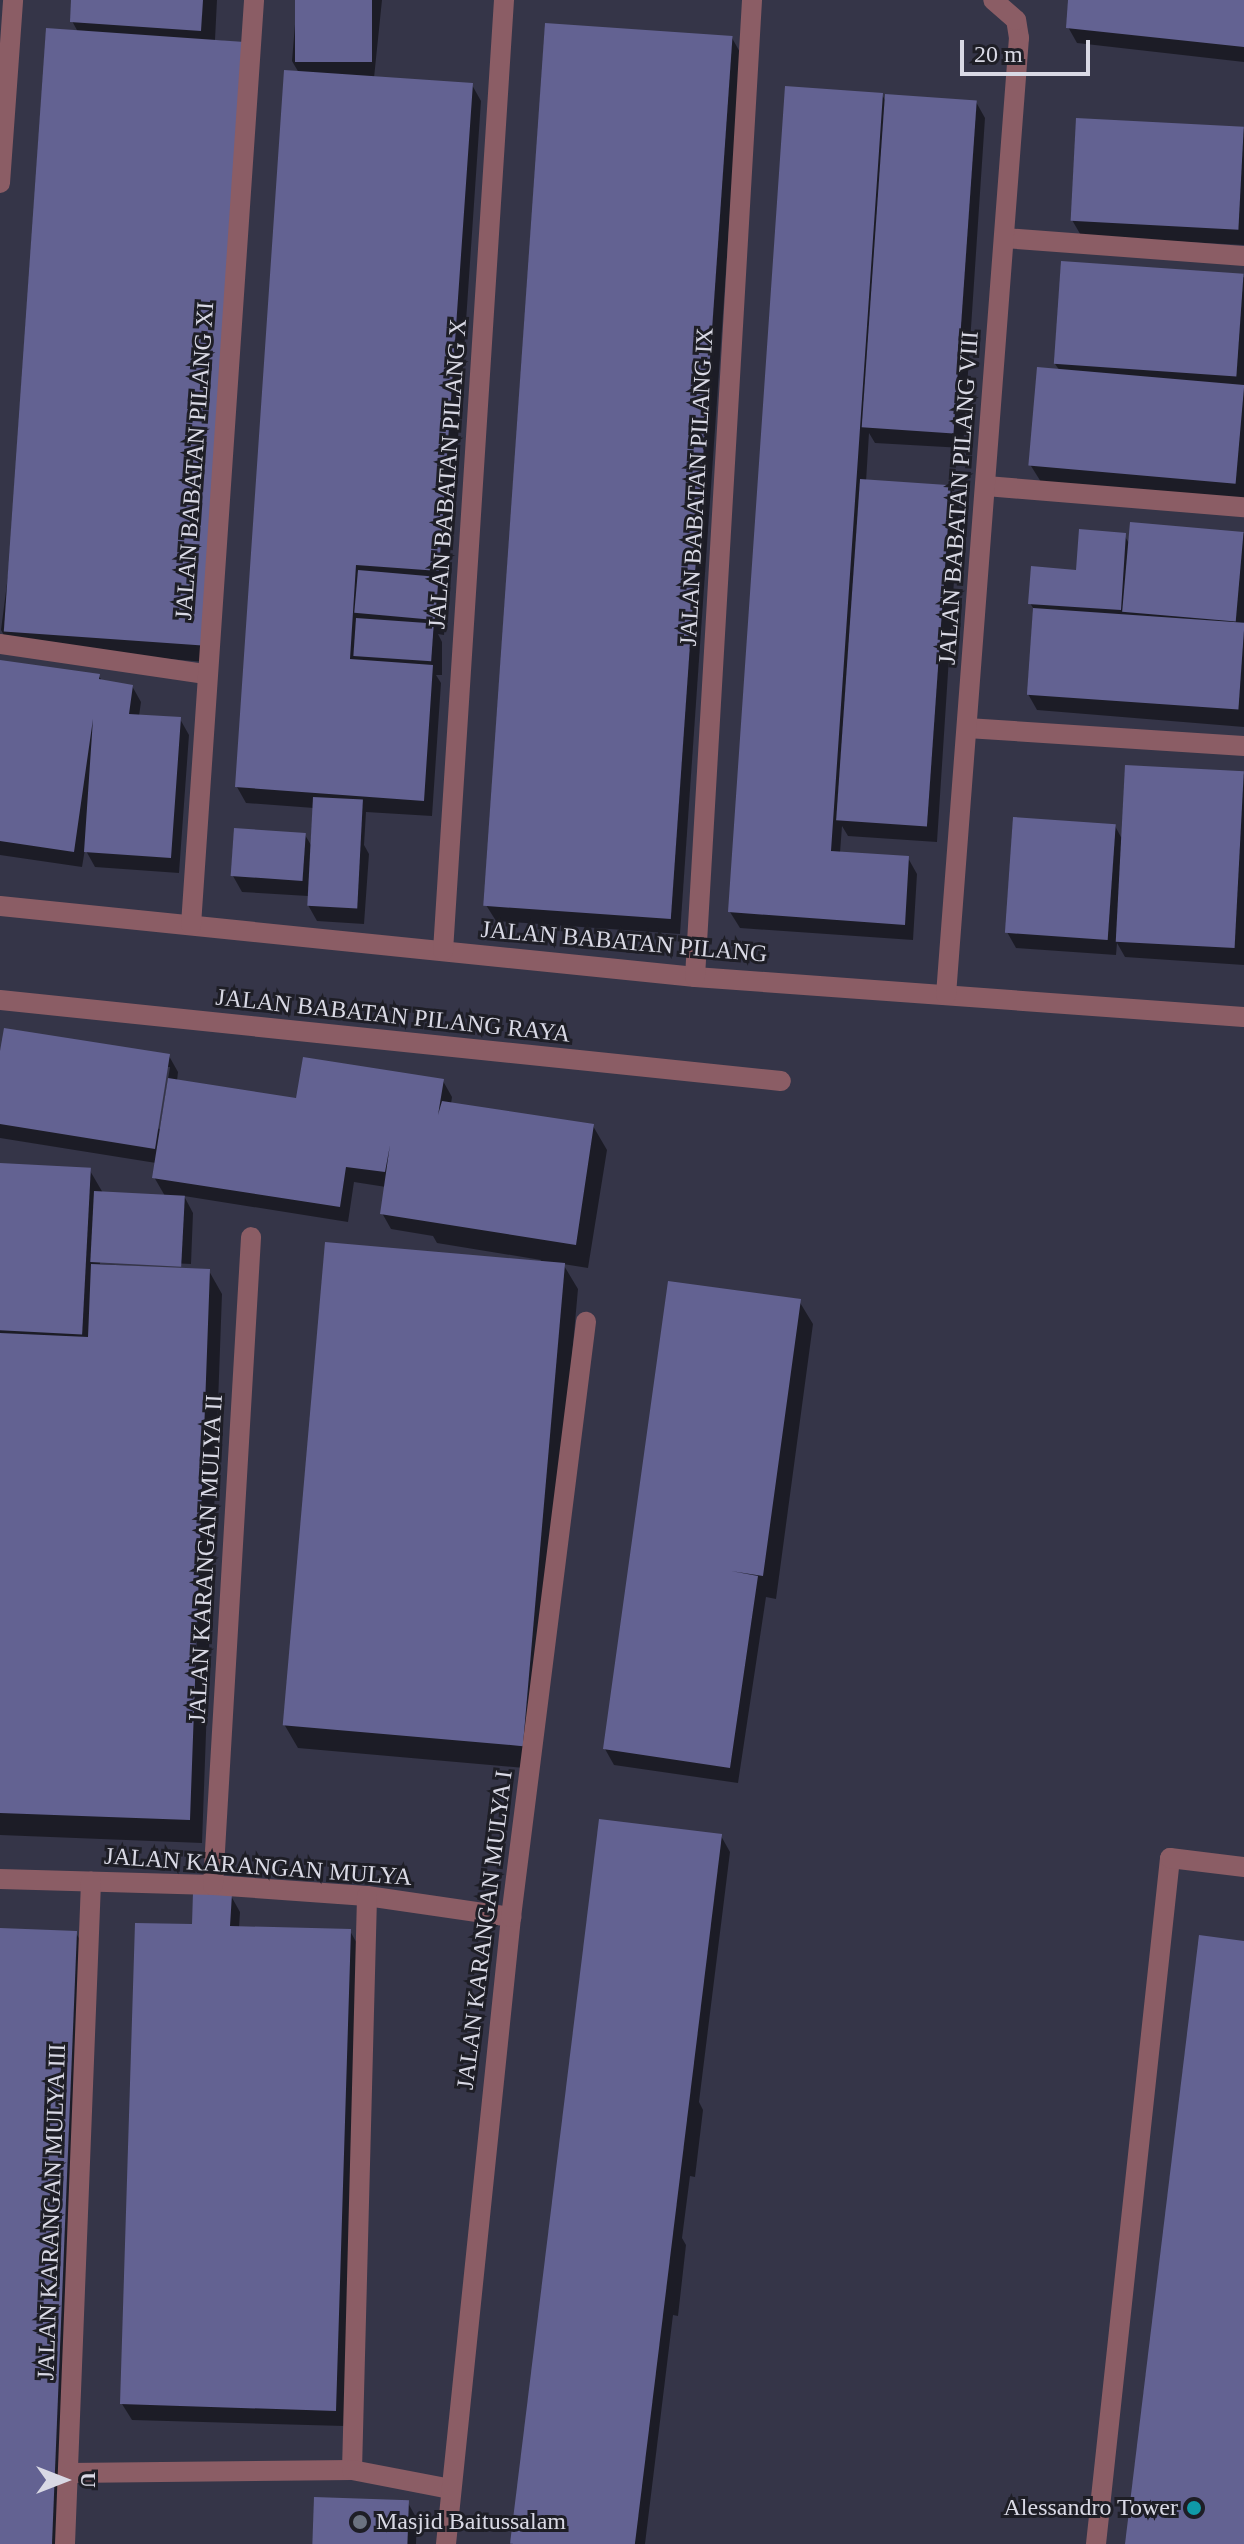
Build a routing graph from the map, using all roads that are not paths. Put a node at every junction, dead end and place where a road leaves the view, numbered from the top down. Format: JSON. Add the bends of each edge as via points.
{"nodes":[{"id":1,"x":13,"y":0,"type":"edge"},
{"id":2,"x":254,"y":0,"type":"edge"},
{"id":3,"x":504,"y":0,"type":"edge"},
{"id":4,"x":752,"y":0,"type":"edge"},
{"id":5,"x":999,"y":4,"type":"edge"},
{"id":6,"x":0,"y":183,"type":"edge"},
{"id":7,"x":1004,"y":238,"type":"junction"},
{"id":8,"x":1244,"y":256,"type":"edge"},
{"id":9,"x":986,"y":486,"type":"junction"},
{"id":10,"x":1244,"y":507,"type":"edge"},
{"id":11,"x":0,"y":644,"type":"edge"},
{"id":12,"x":206,"y":674,"type":"junction"},
{"id":13,"x":967,"y":728,"type":"junction"},
{"id":14,"x":1244,"y":746,"type":"edge"},
{"id":15,"x":0,"y":906,"type":"edge"},
{"id":16,"x":191,"y":925,"type":"junction"},
{"id":17,"x":443,"y":951,"type":"junction"},
{"id":18,"x":695,"y":977,"type":"junction"},
{"id":19,"x":946,"y":995,"type":"junction"},
{"id":20,"x":0,"y":1000,"type":"edge"},
{"id":21,"x":1244,"y":1017,"type":"edge"},
{"id":22,"x":781,"y":1081,"type":"dead end"},
{"id":23,"x":251,"y":1237,"type":"dead end"},
{"id":24,"x":586,"y":1322,"type":"dead end"},
{"id":25,"x":1244,"y":1867,"type":"edge"},
{"id":26,"x":0,"y":1879,"type":"edge"},
{"id":27,"x":91,"y":1882,"type":"junction"},
{"id":28,"x":213,"y":1885,"type":"junction"},
{"id":29,"x":367,"y":1896,"type":"junction"},
{"id":30,"x":511,"y":1917,"type":"junction"},
{"id":31,"x":352,"y":2470,"type":"junction"},
{"id":32,"x":68,"y":2473,"type":"junction"},
{"id":33,"x":451,"y":2489,"type":"junction"},
{"id":34,"x":65,"y":2544,"type":"edge"},
{"id":35,"x":446,"y":2544,"type":"edge"},
{"id":36,"x":1096,"y":2544,"type":"edge"}],
"edges":[{"from":1,"to":6,"type":"street"},
{"from":2,"to":12,"type":"street","name":"JALAN BABATAN PILANG XI"},
{"from":3,"to":17,"type":"street","name":"JALAN BABATAN PILANG X"},
{"from":4,"to":18,"type":"street","name":"JALAN BABATAN PILANG IX"},
{"from":5,"to":7,"type":"street","name":"JALAN BABATAN PILANG VIII","via":[[1016,20],[1019,38]]},
{"from":7,"to":8,"type":"street"},
{"from":7,"to":9,"type":"street","name":"JALAN BABATAN PILANG VIII"},
{"from":9,"to":10,"type":"street"},
{"from":9,"to":13,"type":"street","name":"JALAN BABATAN PILANG VIII"},
{"from":11,"to":12,"type":"street"},
{"from":12,"to":16,"type":"street","name":"JALAN BABATAN PILANG XI"},
{"from":13,"to":14,"type":"street"},
{"from":13,"to":19,"type":"street","name":"JALAN BABATAN PILANG VIII"},
{"from":15,"to":16,"type":"street","name":"JALAN BABATAN PILANG"},
{"from":16,"to":17,"type":"street","name":"JALAN BABATAN PILANG"},
{"from":17,"to":18,"type":"street","name":"JALAN BABATAN PILANG"},
{"from":18,"to":19,"type":"street","name":"JALAN BABATAN PILANG"},
{"from":19,"to":21,"type":"street","name":"JALAN BABATAN PILANG"},
{"from":20,"to":22,"type":"street","name":"JALAN BABATAN PILANG RAYA"},
{"from":23,"to":28,"type":"street","name":"JALAN KARANGAN MULYA II"},
{"from":24,"to":30,"type":"street","name":"JALAN KARANGAN MULYA I"},
{"from":25,"to":36,"type":"street","via":[[1170,1858]]},
{"from":26,"to":27,"type":"street","name":"JALAN KARANGAN MULYA"},
{"from":27,"to":28,"type":"street","name":"JALAN KARANGAN MULYA"},
{"from":27,"to":32,"type":"street","name":"JALAN KARANGAN MULYA III"},
{"from":28,"to":29,"type":"street","name":"JALAN KARANGAN MULYA"},
{"from":29,"to":30,"type":"street","name":"JALAN KARANGAN MULYA"},
{"from":29,"to":31,"type":"street"},
{"from":30,"to":33,"type":"street","name":"JALAN KARANGAN MULYA I"},
{"from":31,"to":32,"type":"street"},
{"from":31,"to":33,"type":"street"},
{"from":32,"to":34,"type":"street","name":"JALAN KARANGAN MULYA III"},
{"from":33,"to":35,"type":"street","name":"JALAN KARANGAN MULYA I"}]}
